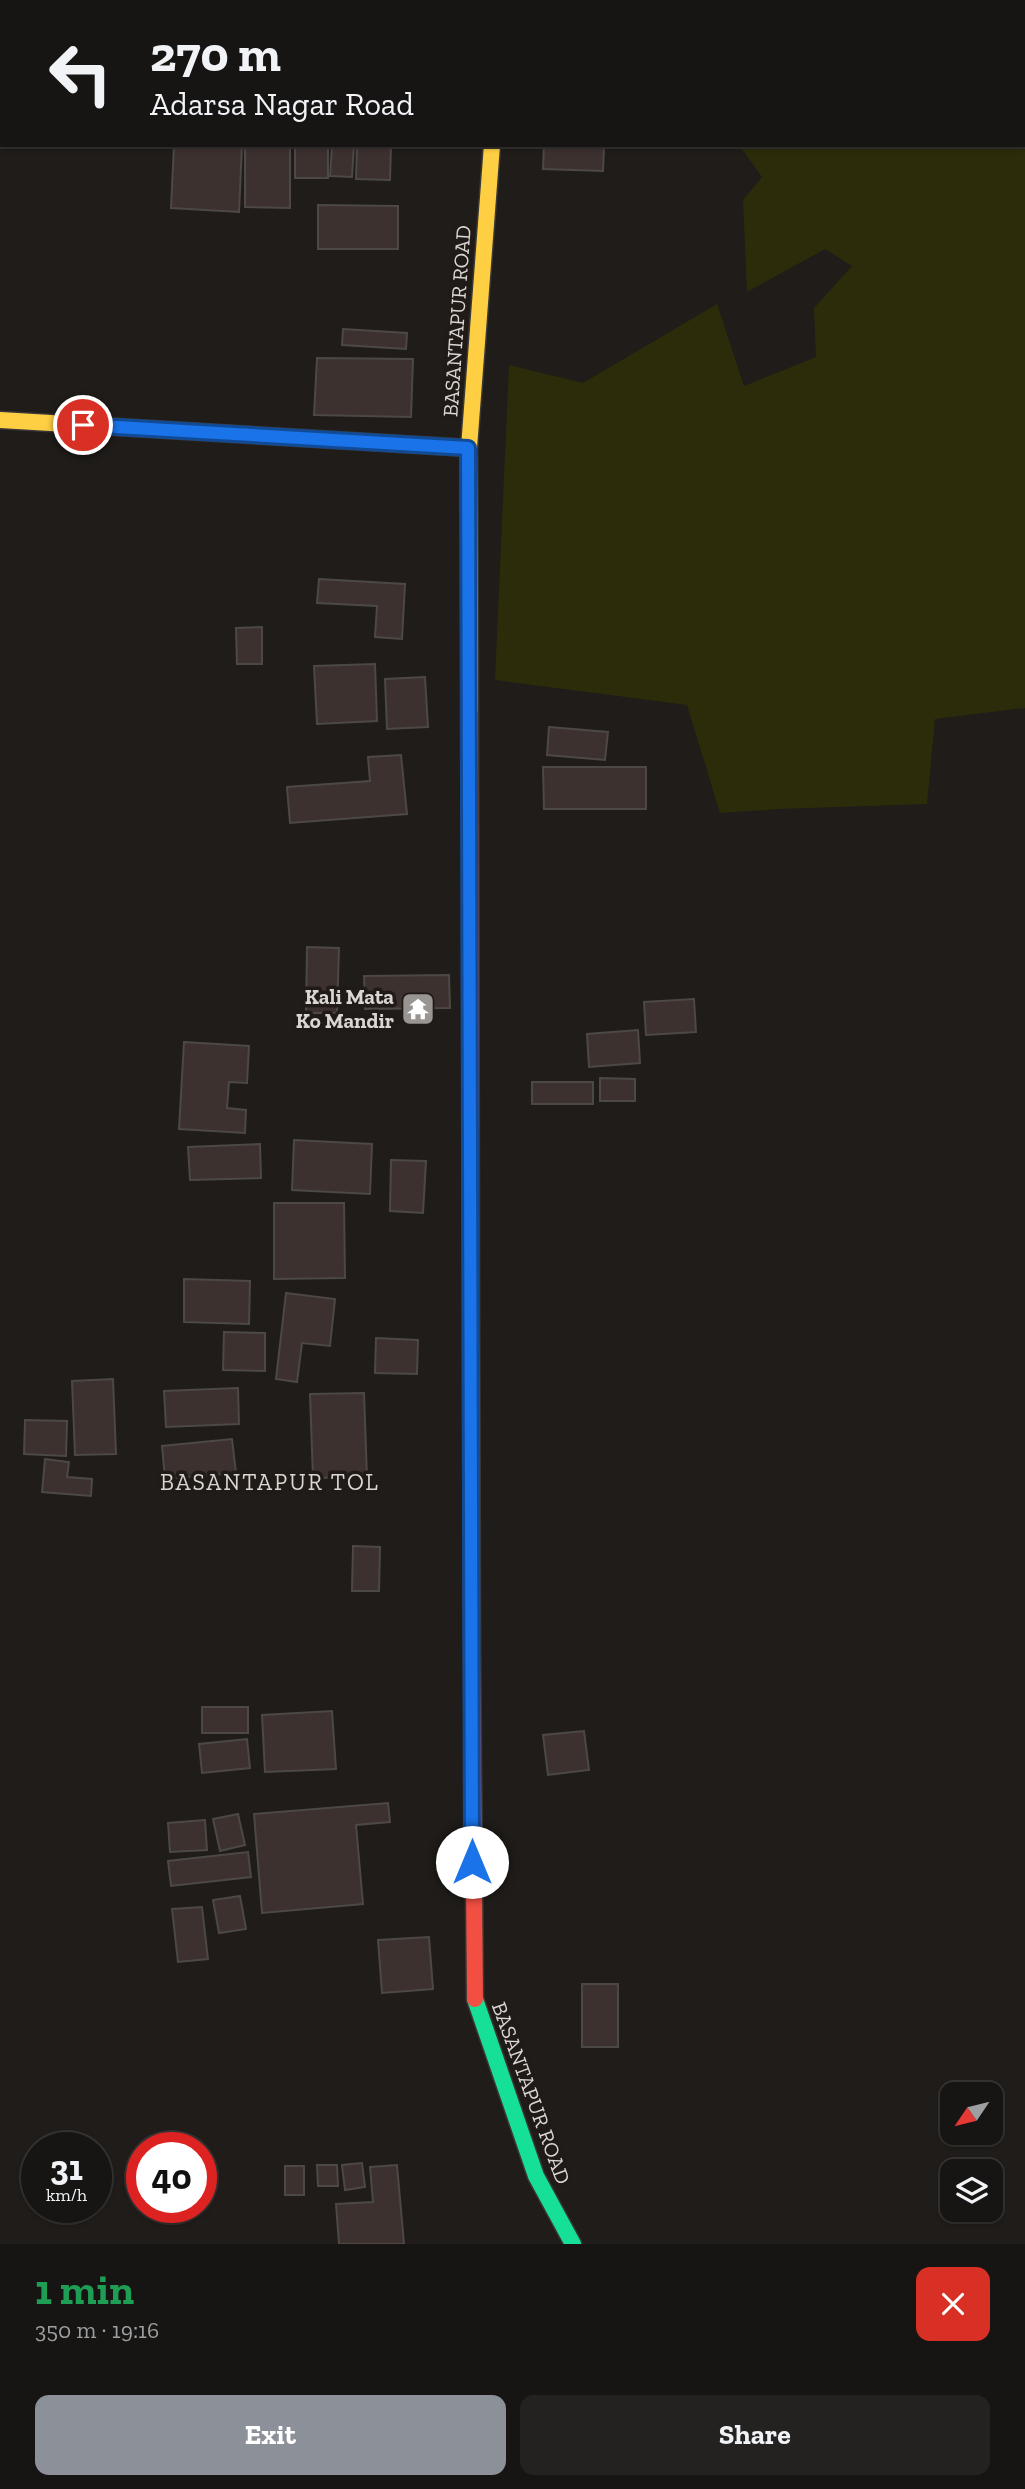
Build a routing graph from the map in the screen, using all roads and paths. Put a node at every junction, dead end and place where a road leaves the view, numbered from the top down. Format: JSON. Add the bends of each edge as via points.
{"nodes":[{"id":1,"x":492,"y":147,"type":"edge"},
{"id":2,"x":0,"y":420,"type":"edge"},
{"id":3,"x":468,"y":448,"type":"junction"},
{"id":4,"x":573,"y":2244,"type":"edge"}],
"edges":[{"from":1,"to":3,"type":"street","name":"BASANTAPUR ROAD"},
{"from":2,"to":3,"type":"street"},
{"from":3,"to":4,"type":"street","name":"BASANTAPUR ROAD","via":[[473,1995],[536,2176]]}]}
